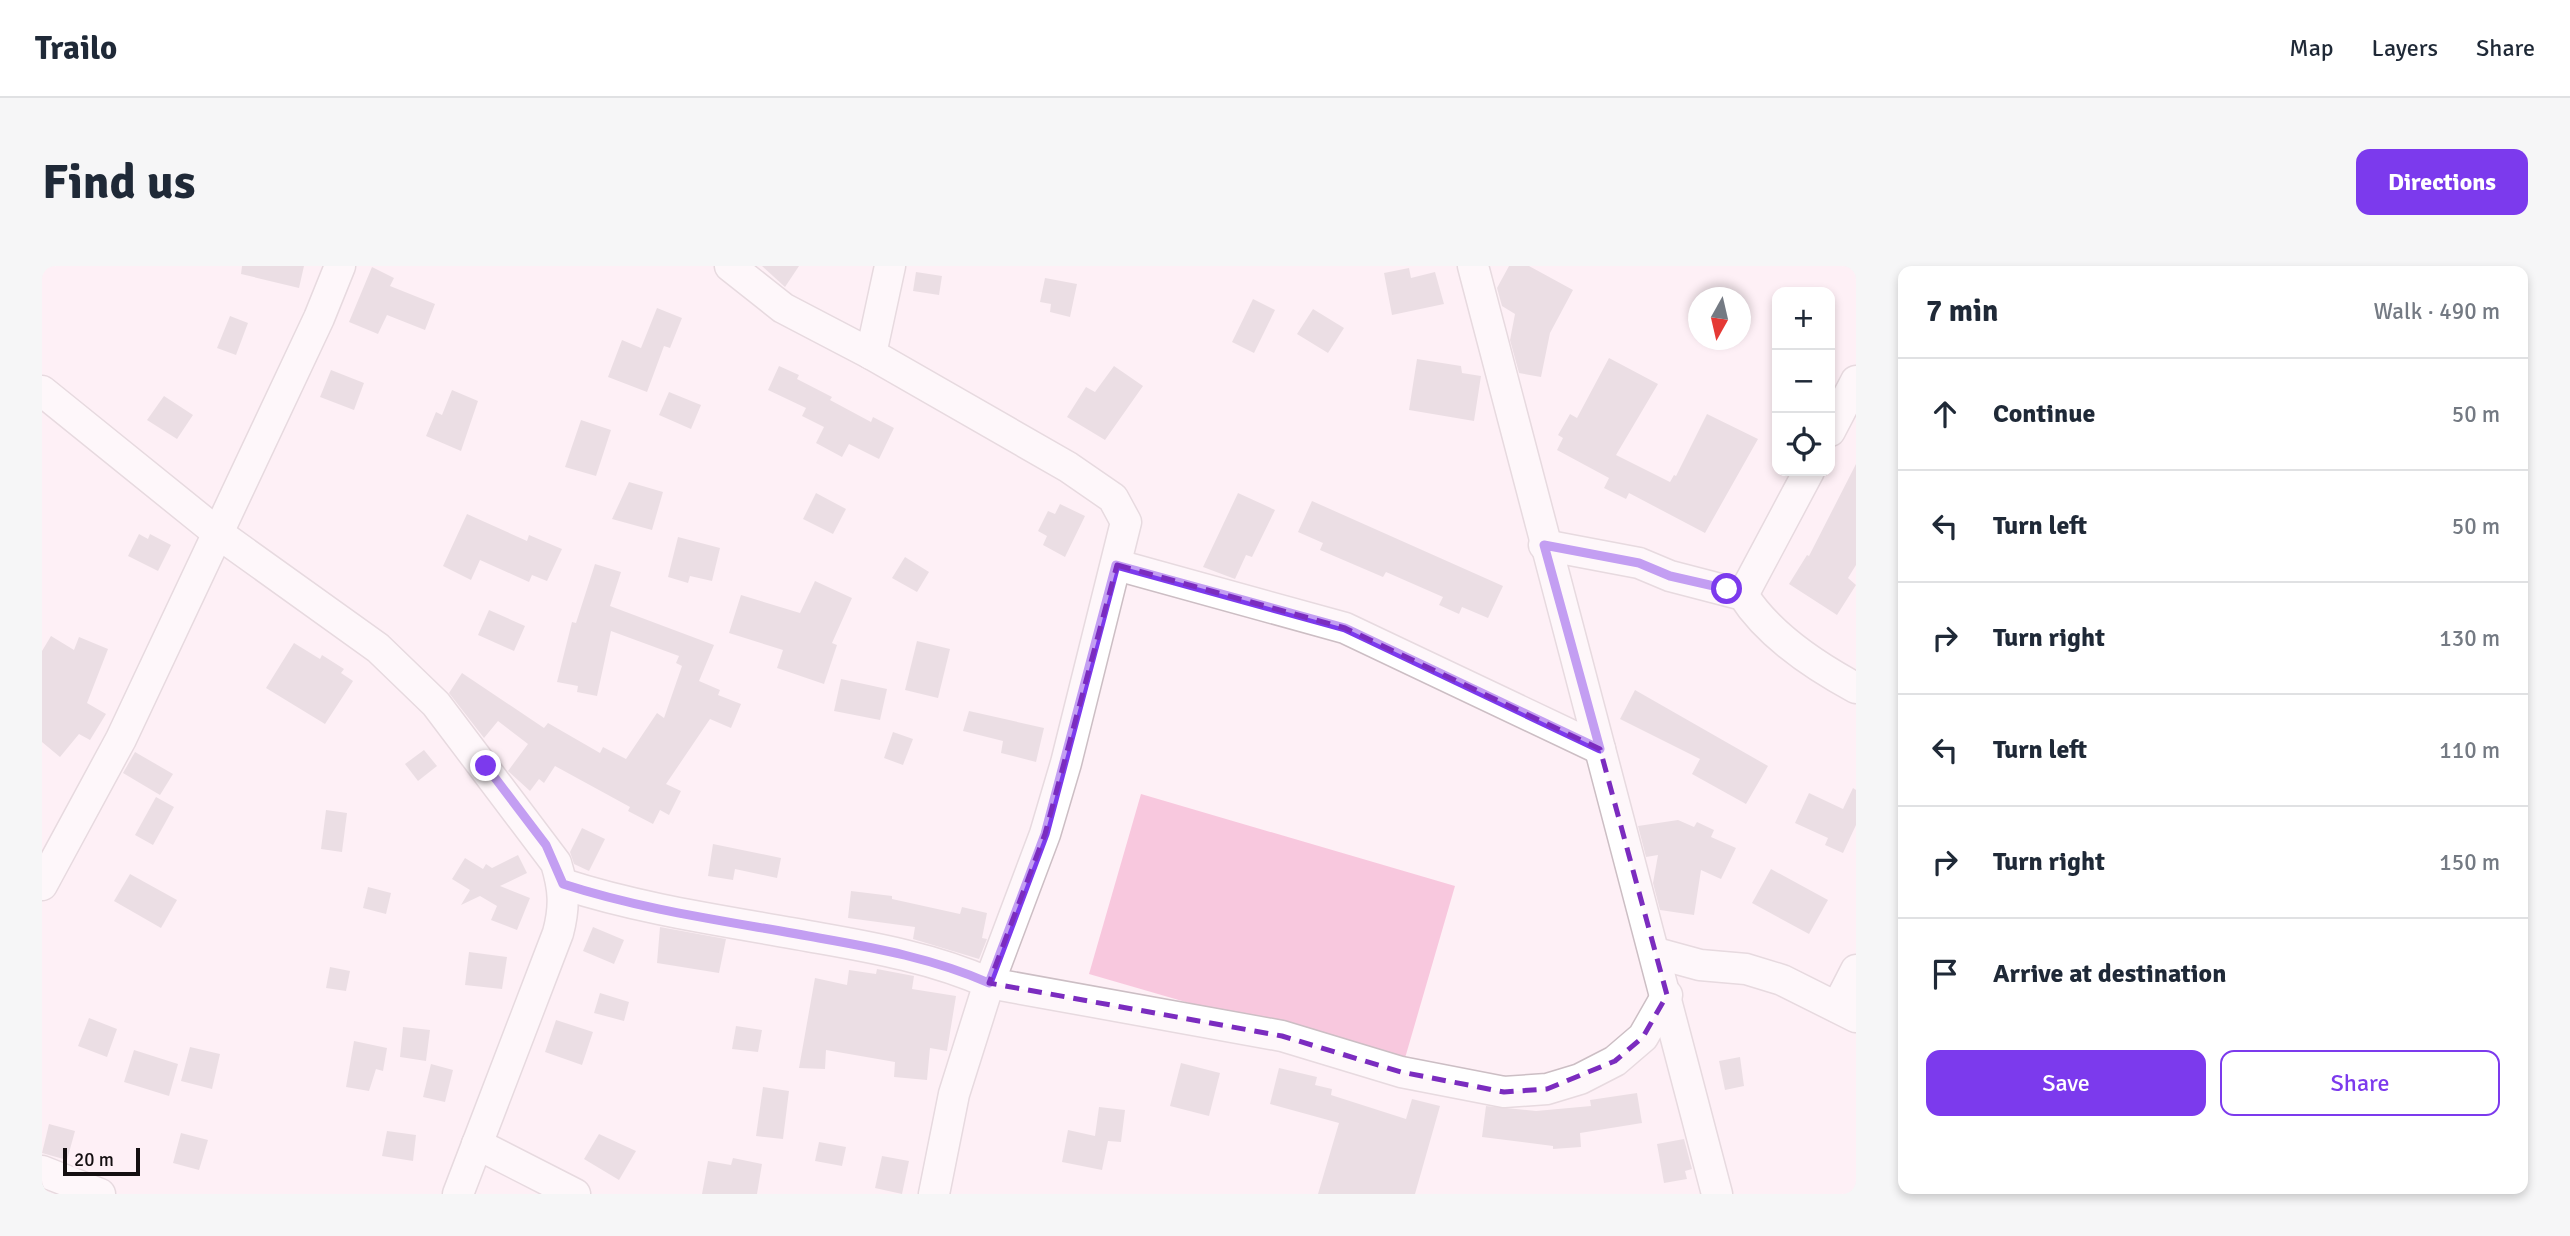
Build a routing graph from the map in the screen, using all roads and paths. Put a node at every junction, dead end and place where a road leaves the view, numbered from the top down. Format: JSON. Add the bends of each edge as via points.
{"nodes":[{"id":1,"x":340,"y":266,"type":"edge"},
{"id":2,"x":730,"y":266,"type":"edge"},
{"id":3,"x":890,"y":266,"type":"edge"},
{"id":4,"x":1473,"y":266,"type":"edge"},
{"id":5,"x":871,"y":354,"type":"junction"},
{"id":6,"x":1856,"y":381,"type":"edge"},
{"id":7,"x":42,"y":392,"type":"edge"},
{"id":8,"x":1835,"y":421,"type":"edge"},
{"id":9,"x":1805,"y":476,"type":"edge"},
{"id":10,"x":219,"y":534,"type":"junction"},
{"id":11,"x":1544,"y":545,"type":"junction"},
{"id":12,"x":1116,"y":565,"type":"junction"},
{"id":13,"x":1743,"y":595,"type":"junction"},
{"id":14,"x":1856,"y":688,"type":"edge"},
{"id":15,"x":1600,"y":749,"type":"junction"},
{"id":16,"x":563,"y":884,"type":"junction"},
{"id":17,"x":42,"y":885,"type":"edge"},
{"id":18,"x":1656,"y":953,"type":"junction"},
{"id":19,"x":1856,"y":970,"type":"edge"},
{"id":20,"x":989,"y":983,"type":"junction"},
{"id":21,"x":1667,"y":995,"type":"junction"},
{"id":22,"x":1846,"y":1012,"type":"edge"},
{"id":23,"x":477,"y":1144,"type":"junction"},
{"id":24,"x":42,"y":1171,"type":"edge"},
{"id":25,"x":100,"y":1194,"type":"edge"},
{"id":26,"x":458,"y":1194,"type":"edge"},
{"id":27,"x":575,"y":1194,"type":"edge"},
{"id":28,"x":934,"y":1194,"type":"edge"},
{"id":29,"x":1717,"y":1194,"type":"edge"}],
"edges":[{"from":1,"to":10,"type":"street"},
{"from":2,"to":5,"type":"street","via":[[783,308]]},
{"from":3,"to":5,"type":"street"},
{"from":4,"to":11,"type":"street"},
{"from":5,"to":12,"type":"street","via":[[1069,467],[1113,498],[1126,522]]},
{"from":6,"to":8,"type":"street"},
{"from":7,"to":10,"type":"street"},
{"from":9,"to":13,"type":"street"},
{"from":10,"to":16,"type":"street","via":[[378,648],[436,704],[546,845]]},
{"from":10,"to":17,"type":"street","via":[[121,739]]},
{"from":11,"to":13,"type":"street","via":[[1639,563]]},
{"from":11,"to":15,"type":"street"},
{"from":12,"to":15,"type":"street","via":[[1345,628]]},
{"from":12,"to":20,"type":"street","via":[[1048,822]]},
{"from":13,"to":14,"type":"street","via":[[1755,614],[1779,635]]},
{"from":15,"to":18,"type":"street"},
{"from":16,"to":20,"type":"street","via":[[616,901],[873,948],[959,969]]},
{"from":16,"to":23,"type":"street","via":[[565,907],[558,933]]},
{"from":18,"to":21,"type":"street"},
{"from":18,"to":22,"type":"street","via":[[1700,965],[1746,969]]},
{"from":19,"to":22,"type":"street"},
{"from":20,"to":21,"type":"street","via":[[1282,1035],[1401,1072],[1504,1092],[1547,1089],[1615,1061],[1643,1037]]},
{"from":20,"to":28,"type":"street","via":[[954,1094]]},
{"from":21,"to":29,"type":"street"},
{"from":23,"to":26,"type":"street"},
{"from":23,"to":27,"type":"street"},
{"from":24,"to":25,"type":"street"}]}
